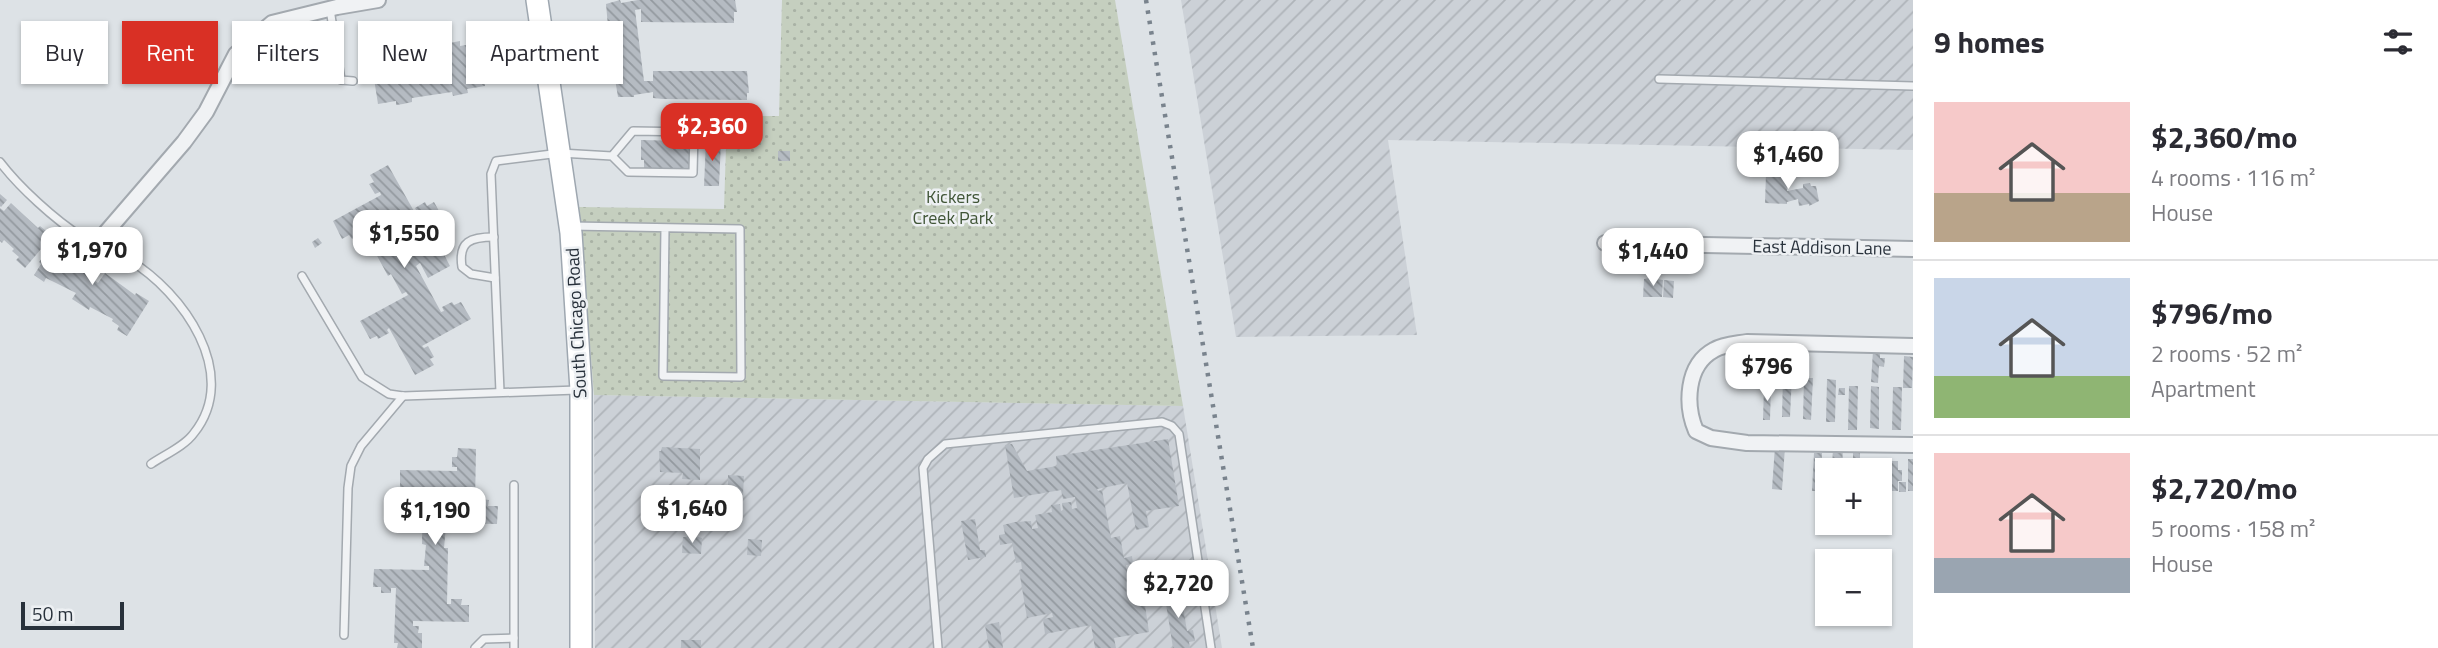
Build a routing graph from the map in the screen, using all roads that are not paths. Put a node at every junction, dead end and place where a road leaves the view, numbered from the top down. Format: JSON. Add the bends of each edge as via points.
{"nodes":[{"id":1,"x":378,"y":0,"type":"edge"},
{"id":2,"x":537,"y":0,"type":"edge"},
{"id":3,"x":335,"y":5,"type":"edge"},
{"id":4,"x":1659,"y":79,"type":"dead end"},
{"id":5,"x":353,"y":81,"type":"dead end"},
{"id":6,"x":1913,"y":86,"type":"edge"},
{"id":7,"x":560,"y":153,"type":"junction"},
{"id":8,"x":612,"y":156,"type":"junction"},
{"id":9,"x":0,"y":162,"type":"edge"},
{"id":10,"x":570,"y":226,"type":"junction"},
{"id":11,"x":665,"y":228,"type":"junction"},
{"id":12,"x":494,"y":237,"type":"junction"},
{"id":13,"x":1605,"y":243,"type":"dead end"},
{"id":14,"x":96,"y":244,"type":"junction"},
{"id":15,"x":1913,"y":249,"type":"edge"},
{"id":16,"x":302,"y":276,"type":"dead end"},
{"id":17,"x":495,"y":278,"type":"junction"},
{"id":18,"x":1913,"y":346,"type":"edge"},
{"id":19,"x":581,"y":390,"type":"junction"},
{"id":20,"x":500,"y":392,"type":"junction"},
{"id":21,"x":403,"y":396,"type":"junction"},
{"id":22,"x":1913,"y":445,"type":"edge"},
{"id":23,"x":151,"y":464,"type":"dead end"},
{"id":24,"x":514,"y":485,"type":"dead end"},
{"id":25,"x":344,"y":635,"type":"dead end"},
{"id":26,"x":514,"y":638,"type":"junction"},
{"id":27,"x":475,"y":648,"type":"edge"},
{"id":28,"x":514,"y":648,"type":"edge"},
{"id":29,"x":581,"y":648,"type":"edge"},
{"id":30,"x":938,"y":648,"type":"edge"},
{"id":31,"x":1211,"y":648,"type":"edge"}],
"edges":[{"from":1,"to":3,"type":"street"},
{"from":2,"to":7,"type":"main road","name":"South Chicago Road"},
{"from":3,"to":5,"type":"lane","via":[[341,80]]},
{"from":3,"to":14,"type":"street","via":[[272,23],[236,54],[206,112],[184,142]]},
{"from":4,"to":6,"type":"lane"},
{"from":7,"to":8,"type":"lane"},
{"from":7,"to":10,"type":"main road","name":"South Chicago Road"},
{"from":7,"to":12,"type":"lane","via":[[496,161],[491,174]]},
{"from":8,"to":8,"type":"lane","via":[[633,131],[694,132],[693,173],[628,172]]},
{"from":9,"to":14,"type":"lane","via":[[16,183]]},
{"from":10,"to":11,"type":"lane"},
{"from":10,"to":19,"type":"main road","name":"South Chicago Road"},
{"from":11,"to":11,"type":"lane","via":[[740,229],[741,377],[663,376]]},
{"from":12,"to":17,"type":"lane"},
{"from":12,"to":17,"type":"lane","via":[[475,237],[466,243],[461,256],[462,267],[471,274]]},
{"from":13,"to":15,"type":"street","name":"East Addison Lane"},
{"from":14,"to":23,"type":"lane","via":[[131,261],[175,298],[200,335],[206,354],[211,381],[207,411],[194,435]]},
{"from":16,"to":21,"type":"lane","via":[[362,377],[390,394]]},
{"from":17,"to":20,"type":"lane"},
{"from":18,"to":22,"type":"street","via":[[1728,345],[1712,351],[1693,373],[1689,400],[1696,431],[1711,439]]},
{"from":19,"to":20,"type":"lane"},
{"from":19,"to":29,"type":"main road","name":"South Chicago Road"},
{"from":20,"to":21,"type":"lane"},
{"from":21,"to":25,"type":"lane","via":[[360,446],[351,466]]},
{"from":24,"to":26,"type":"lane"},
{"from":26,"to":27,"type":"lane","via":[[484,639]]},
{"from":26,"to":28,"type":"lane"},
{"from":30,"to":31,"type":"lane","via":[[923,468],[928,459],[945,444],[1162,422],[1179,434]]}]}
